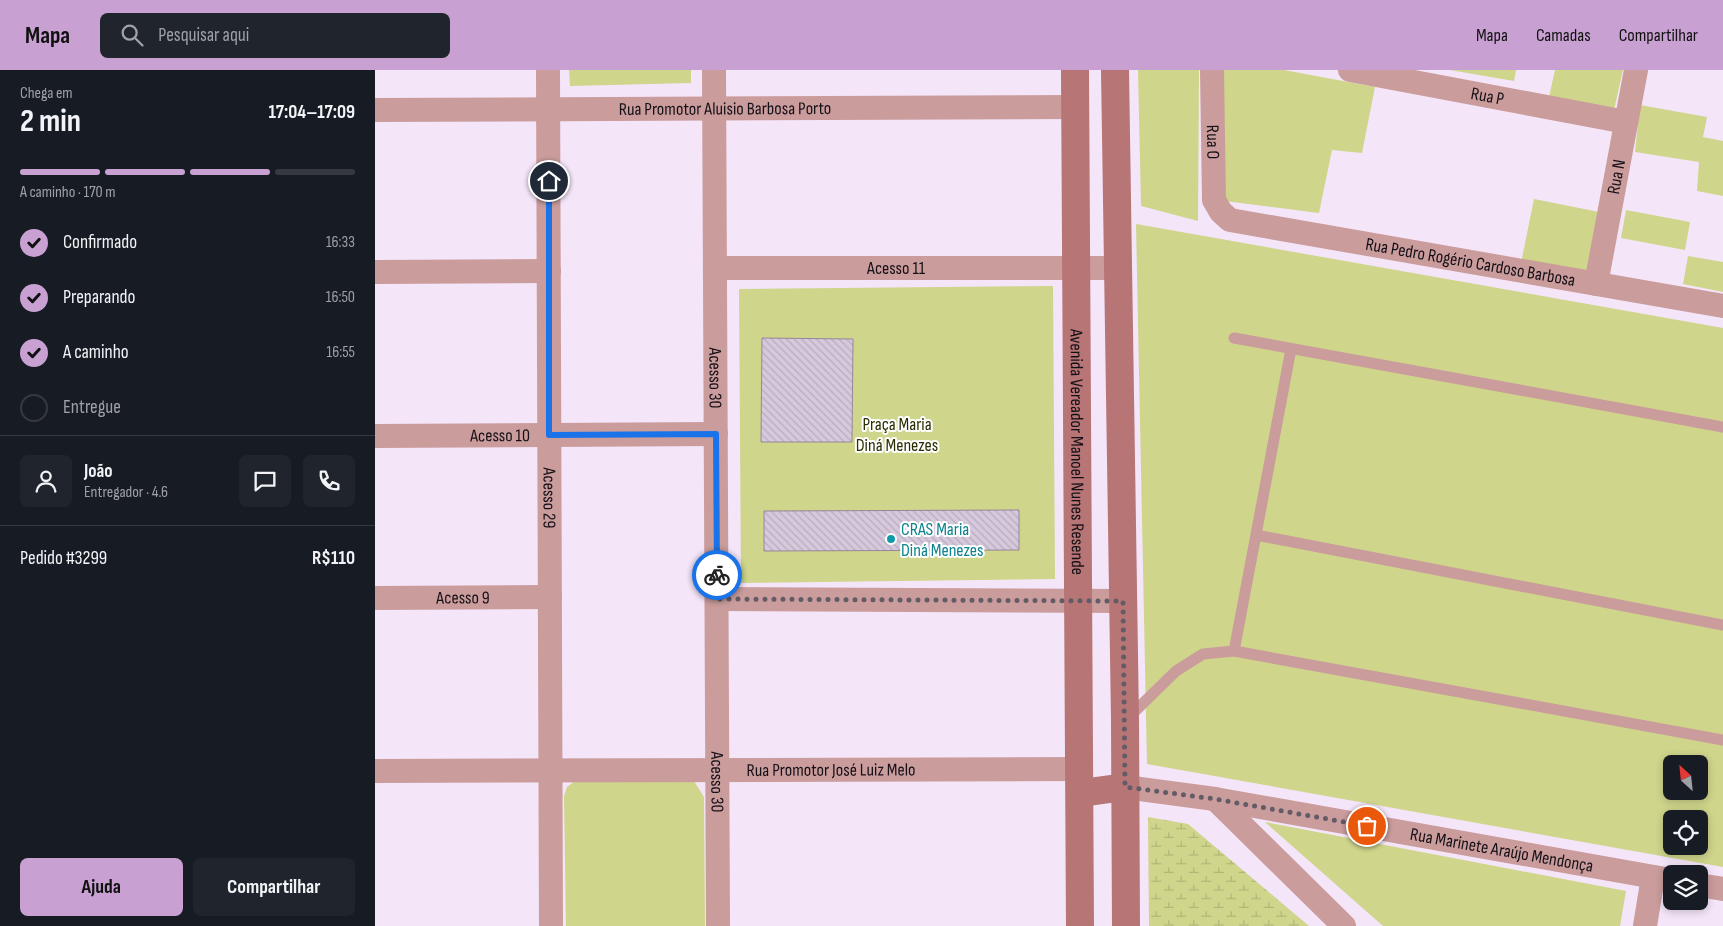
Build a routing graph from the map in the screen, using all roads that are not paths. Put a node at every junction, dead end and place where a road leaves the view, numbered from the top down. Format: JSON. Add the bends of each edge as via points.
{"nodes":[{"id":1,"x":548,"y":70,"type":"edge"},
{"id":2,"x":714,"y":70,"type":"edge"},
{"id":3,"x":1075,"y":70,"type":"edge"},
{"id":4,"x":1115,"y":70,"type":"edge"},
{"id":5,"x":1212,"y":70,"type":"edge"},
{"id":6,"x":1350,"y":70,"type":"edge"},
{"id":7,"x":1636,"y":70,"type":"edge"},
{"id":8,"x":1075,"y":107,"type":"junction"},
{"id":9,"x":715,"y":108,"type":"junction"},
{"id":10,"x":548,"y":109,"type":"junction"},
{"id":11,"x":375,"y":110,"type":"edge"},
{"id":12,"x":1626,"y":122,"type":"junction"},
{"id":13,"x":1221,"y":212,"type":"joint"},
{"id":14,"x":715,"y":268,"type":"junction"},
{"id":15,"x":1077,"y":268,"type":"junction"},
{"id":16,"x":1118,"y":268,"type":"junction"},
{"id":17,"x":549,"y":271,"type":"junction"},
{"id":18,"x":375,"y":272,"type":"edge"},
{"id":19,"x":1596,"y":284,"type":"junction"},
{"id":20,"x":1723,"y":306,"type":"edge"},
{"id":21,"x":1233,"y":338,"type":"dead end"},
{"id":22,"x":1291,"y":349,"type":"junction"},
{"id":23,"x":1723,"y":427,"type":"edge"},
{"id":24,"x":716,"y":434,"type":"junction"},
{"id":25,"x":549,"y":435,"type":"junction"},
{"id":26,"x":375,"y":436,"type":"edge"},
{"id":27,"x":1256,"y":535,"type":"junction"},
{"id":28,"x":550,"y":597,"type":"junction"},
{"id":29,"x":375,"y":598,"type":"edge"},
{"id":30,"x":717,"y":599,"type":"junction"},
{"id":31,"x":1079,"y":601,"type":"junction"},
{"id":32,"x":1123,"y":601,"type":"junction"},
{"id":33,"x":1723,"y":626,"type":"edge"},
{"id":34,"x":1234,"y":651,"type":"junction"},
{"id":35,"x":1125,"y":720,"type":"junction"},
{"id":36,"x":1723,"y":740,"type":"edge"},
{"id":37,"x":550,"y":770,"type":"junction"},
{"id":38,"x":718,"y":770,"type":"junction"},
{"id":39,"x":375,"y":771,"type":"edge"},
{"id":40,"x":1079,"y":781,"type":"junction"},
{"id":41,"x":1125,"y":787,"type":"junction"},
{"id":42,"x":1215,"y":799,"type":"junction"},
{"id":43,"x":1662,"y":878,"type":"edge"},
{"id":44,"x":1708,"y":886,"type":"edge"},
{"id":45,"x":1723,"y":889,"type":"edge"},
{"id":46,"x":551,"y":926,"type":"edge"},
{"id":47,"x":718,"y":926,"type":"edge"},
{"id":48,"x":1079,"y":926,"type":"edge"},
{"id":49,"x":1125,"y":926,"type":"edge"},
{"id":50,"x":1344,"y":926,"type":"edge"},
{"id":51,"x":1645,"y":926,"type":"edge"}],
"edges":[{"from":1,"to":10,"type":"street","name":"Acesso 29"},
{"from":2,"to":9,"type":"street","name":"Acesso 30"},
{"from":3,"to":8,"type":"street","name":"Avenida Vereador Manoel Nunes Resende"},
{"from":4,"to":16,"type":"street"},
{"from":5,"to":13,"type":"street","name":"Rua O","via":[[1214,200]]},
{"from":6,"to":12,"type":"street","name":"Rua P"},
{"from":7,"to":12,"type":"street","name":"Rua N"},
{"from":8,"to":9,"type":"street","name":"Rua Promotor Aluisio Barbosa Porto"},
{"from":8,"to":15,"type":"street","name":"Avenida Vereador Manoel Nunes Resende"},
{"from":9,"to":10,"type":"street","name":"Rua Promotor Aluisio Barbosa Porto"},
{"from":9,"to":14,"type":"street","name":"Acesso 30"},
{"from":10,"to":11,"type":"street","name":"Rua Promotor Aluisio Barbosa Porto"},
{"from":10,"to":17,"type":"street","name":"Acesso 29"},
{"from":12,"to":19,"type":"street","name":"Rua N"},
{"from":13,"to":19,"type":"street","name":"Rua Pedro Rogério Cardoso Barbosa","via":[[1236,223]]},
{"from":14,"to":15,"type":"street","name":"Acesso 11"},
{"from":14,"to":24,"type":"street","name":"Acesso 30"},
{"from":15,"to":16,"type":"street","name":"Acesso 11"},
{"from":15,"to":31,"type":"street","name":"Avenida Vereador Manoel Nunes Resende"},
{"from":16,"to":32,"type":"street"},
{"from":17,"to":18,"type":"street"},
{"from":17,"to":25,"type":"street","name":"Acesso 29"},
{"from":19,"to":20,"type":"street","name":"Rua Pedro Rogério Cardoso Barbosa"},
{"from":21,"to":22,"type":"lane"},
{"from":22,"to":23,"type":"lane"},
{"from":22,"to":27,"type":"lane"},
{"from":24,"to":25,"type":"street","name":"Acesso 10"},
{"from":24,"to":30,"type":"street","name":"Acesso 30"},
{"from":25,"to":26,"type":"street","name":"Acesso 10"},
{"from":25,"to":28,"type":"street","name":"Acesso 29"},
{"from":27,"to":33,"type":"lane"},
{"from":27,"to":34,"type":"lane"},
{"from":28,"to":29,"type":"street","name":"Acesso 9"},
{"from":28,"to":37,"type":"street","name":"Acesso 29"},
{"from":30,"to":31,"type":"street"},
{"from":30,"to":38,"type":"street","name":"Acesso 30"},
{"from":31,"to":32,"type":"street"},
{"from":31,"to":40,"type":"street","name":"Avenida Vereador Manoel Nunes Resende"},
{"from":32,"to":35,"type":"street"},
{"from":34,"to":35,"type":"lane","via":[[1203,654],[1196,658],[1176,671]]},
{"from":34,"to":36,"type":"lane"},
{"from":35,"to":41,"type":"street"},
{"from":37,"to":38,"type":"street","name":"Rua Promotor José Luiz Melo"},
{"from":37,"to":39,"type":"street","name":"Rua Promotor José Luiz Melo"},
{"from":37,"to":46,"type":"street","name":"Acesso 29"},
{"from":38,"to":40,"type":"street","name":"Rua Promotor José Luiz Melo"},
{"from":38,"to":47,"type":"street","name":"Acesso 30"},
{"from":40,"to":41,"type":"street"},
{"from":40,"to":48,"type":"street","name":"Avenida Vereador Manoel Nunes Resende"},
{"from":41,"to":42,"type":"street","name":"Rua Marinete Araújo Mendonça"},
{"from":41,"to":49,"type":"street"},
{"from":42,"to":43,"type":"street","name":"Rua Marinete Araújo Mendonça"},
{"from":42,"to":50,"type":"street"},
{"from":43,"to":51,"type":"street"},
{"from":44,"to":45,"type":"street"}]}
